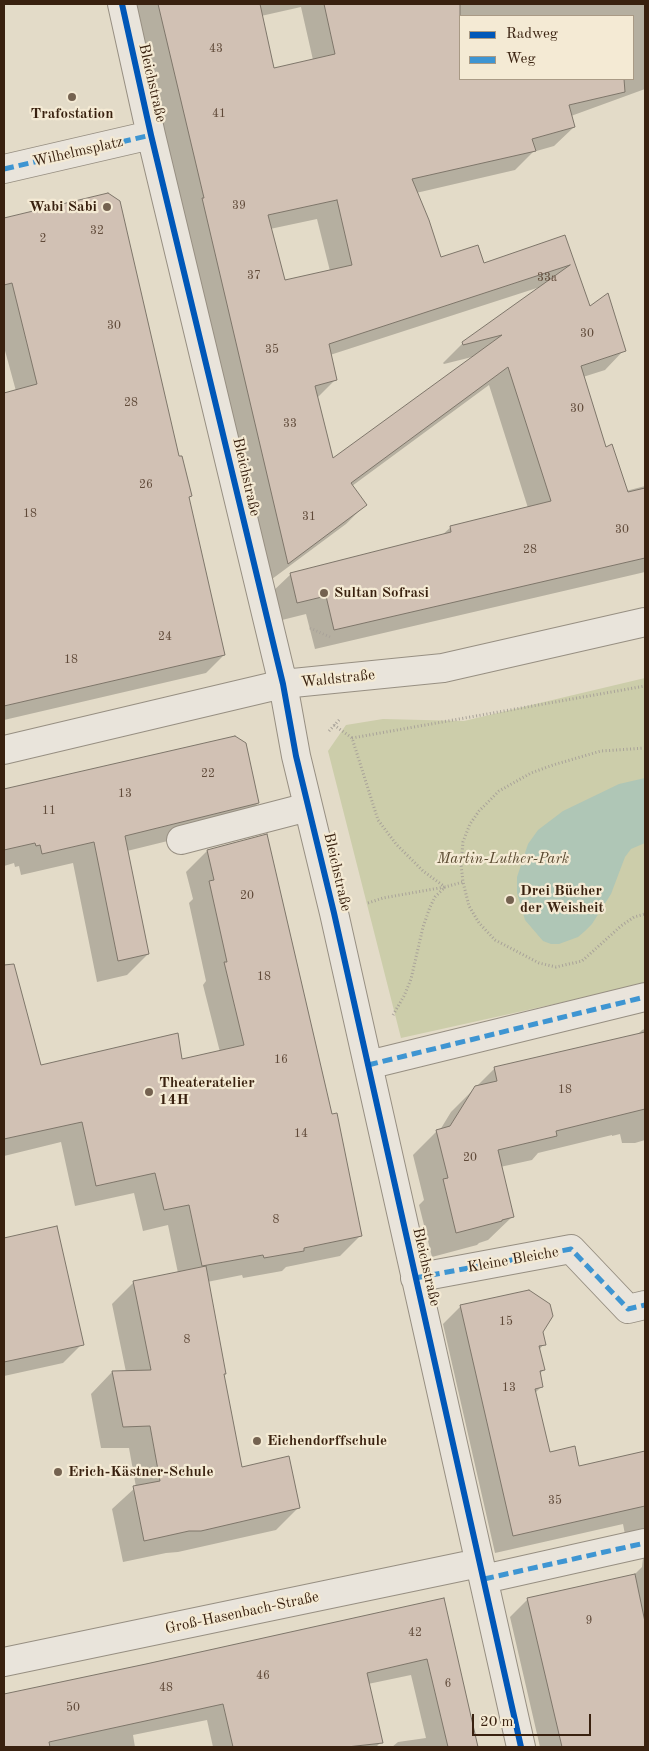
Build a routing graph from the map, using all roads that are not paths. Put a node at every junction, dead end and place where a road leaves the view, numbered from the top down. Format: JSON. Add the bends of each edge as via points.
{"nodes":[{"id":1,"x":122,"y":4,"type":"edge"},
{"id":2,"x":151,"y":135,"type":"junction"},
{"id":3,"x":4,"y":169,"type":"edge"},
{"id":4,"x":645,"y":622,"type":"edge"},
{"id":5,"x":283,"y":684,"type":"junction"},
{"id":6,"x":4,"y":750,"type":"edge"},
{"id":7,"x":308,"y":807,"type":"junction"},
{"id":8,"x":181,"y":840,"type":"dead end"},
{"id":9,"x":645,"y":997,"type":"edge"},
{"id":10,"x":368,"y":1065,"type":"junction"},
{"id":11,"x":415,"y":1278,"type":"junction"},
{"id":12,"x":645,"y":1305,"type":"edge"},
{"id":13,"x":645,"y":1543,"type":"edge"},
{"id":14,"x":481,"y":1571,"type":"junction"},
{"id":15,"x":4,"y":1662,"type":"edge"},
{"id":16,"x":521,"y":1747,"type":"edge"}],
"edges":[{"from":1,"to":2,"type":"street","name":"Bleichstraße"},
{"from":2,"to":3,"type":"street","name":"Wilhelmsplatz"},
{"from":2,"to":5,"type":"street","name":"Bleichstraße"},
{"from":4,"to":5,"type":"street","name":"Waldstraße","via":[[443,668]]},
{"from":5,"to":6,"type":"street","name":"Waldstraße"},
{"from":5,"to":7,"type":"street","name":"Bleichstraße"},
{"from":7,"to":8,"type":"street"},
{"from":7,"to":10,"type":"street","name":"Bleichstraße"},
{"from":9,"to":10,"type":"street"},
{"from":10,"to":11,"type":"street","name":"Bleichstraße"},
{"from":11,"to":12,"type":"street","name":"Kleine Bleiche","via":[[571,1249],[628,1309]]},
{"from":11,"to":14,"type":"street","name":"Bleichstraße"},
{"from":13,"to":14,"type":"street","name":"Groß-Hasenbach-Straße"},
{"from":14,"to":15,"type":"street","name":"Groß-Hasenbach-Straße"},
{"from":14,"to":16,"type":"street","name":"Bleichstraße"}]}
